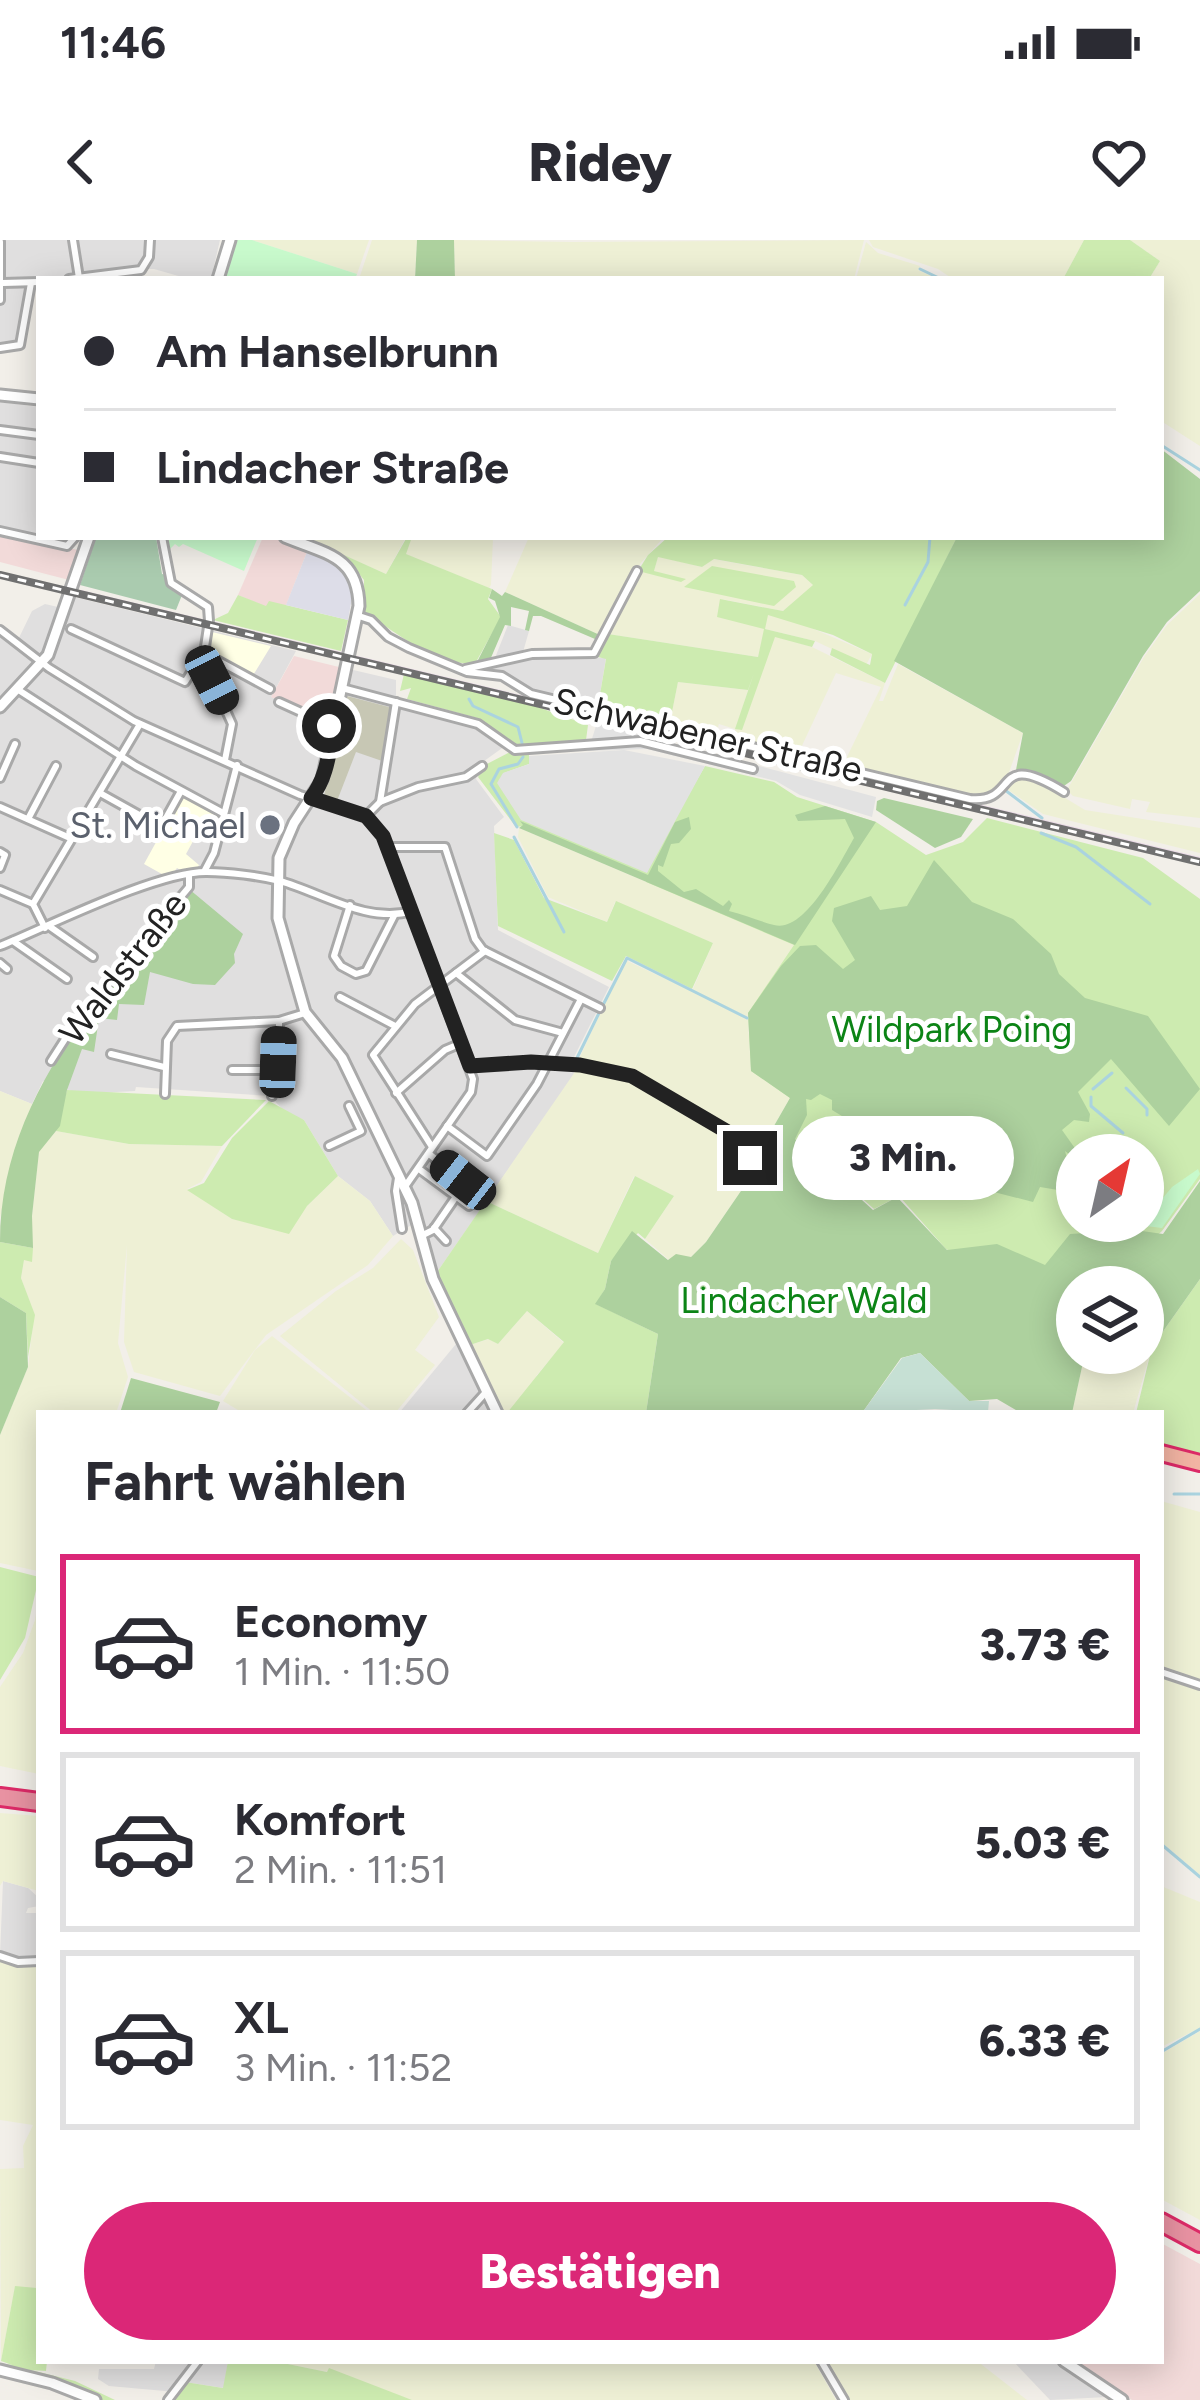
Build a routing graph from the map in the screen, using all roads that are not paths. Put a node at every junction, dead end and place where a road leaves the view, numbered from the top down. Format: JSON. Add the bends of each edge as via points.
{"nodes":[{"id":1,"x":73,"y":240,"type":"edge"},
{"id":2,"x":150,"y":240,"type":"edge"},
{"id":3,"x":229,"y":240,"type":"edge"},
{"id":4,"x":0,"y":242,"type":"edge"},
{"id":5,"x":79,"y":276,"type":"edge"},
{"id":6,"x":94,"y":276,"type":"edge"},
{"id":7,"x":219,"y":276,"type":"edge"},
{"id":8,"x":35,"y":282,"type":"edge"},
{"id":9,"x":3,"y":283,"type":"edge"},
{"id":10,"x":0,"y":300,"type":"edge"},
{"id":11,"x":0,"y":348,"type":"edge"},
{"id":12,"x":0,"y":395,"type":"edge"},
{"id":13,"x":36,"y":400,"type":"edge"},
{"id":14,"x":0,"y":430,"type":"edge"},
{"id":15,"x":36,"y":435,"type":"edge"},
{"id":16,"x":0,"y":457,"type":"edge"},
{"id":17,"x":36,"y":463,"type":"edge"},
{"id":18,"x":0,"y":532,"type":"edge"},
{"id":19,"x":36,"y":540,"type":"edge"},
{"id":20,"x":38,"y":540,"type":"edge"},
{"id":21,"x":72,"y":540,"type":"edge"},
{"id":22,"x":88,"y":540,"type":"edge"},
{"id":23,"x":163,"y":540,"type":"edge"},
{"id":24,"x":292,"y":540,"type":"edge"},
{"id":25,"x":637,"y":571,"type":"dead end"},
{"id":26,"x":356,"y":615,"type":"junction"},
{"id":27,"x":71,"y":629,"type":"dead end"},
{"id":28,"x":0,"y":630,"type":"edge"},
{"id":29,"x":202,"y":654,"type":"junction"},
{"id":30,"x":43,"y":663,"type":"junction"},
{"id":31,"x":461,"y":670,"type":"junction"},
{"id":32,"x":342,"y":688,"type":"junction"},
{"id":33,"x":17,"y":689,"type":"junction"},
{"id":34,"x":270,"y":689,"type":"dead end"},
{"id":35,"x":279,"y":702,"type":"dead end"},
{"id":36,"x":396,"y":702,"type":"junction"},
{"id":37,"x":0,"y":707,"type":"edge"},
{"id":38,"x":140,"y":724,"type":"junction"},
{"id":39,"x":334,"y":727,"type":"junction"},
{"id":40,"x":15,"y":744,"type":"dead end"},
{"id":41,"x":122,"y":757,"type":"junction"},
{"id":42,"x":225,"y":760,"type":"junction"},
{"id":43,"x":237,"y":765,"type":"junction"},
{"id":44,"x":56,"y":766,"type":"dead end"},
{"id":45,"x":482,"y":766,"type":"dead end"},
{"id":46,"x":753,"y":769,"type":"dead end"},
{"id":47,"x":0,"y":778,"type":"edge"},
{"id":48,"x":181,"y":791,"type":"junction"},
{"id":49,"x":100,"y":792,"type":"junction"},
{"id":50,"x":1064,"y":792,"type":"dead end"},
{"id":51,"x":311,"y":798,"type":"junction"},
{"id":52,"x":380,"y":802,"type":"junction"},
{"id":53,"x":0,"y":807,"type":"edge"},
{"id":54,"x":223,"y":813,"type":"junction"},
{"id":55,"x":366,"y":816,"type":"junction"},
{"id":56,"x":28,"y":819,"type":"junction"},
{"id":57,"x":70,"y":838,"type":"junction"},
{"id":58,"x":389,"y":847,"type":"junction"},
{"id":59,"x":0,"y":852,"type":"edge"},
{"id":60,"x":0,"y":868,"type":"edge"},
{"id":61,"x":204,"y":872,"type":"junction"},
{"id":62,"x":189,"y":875,"type":"junction"},
{"id":63,"x":277,"y":880,"type":"junction"},
{"id":64,"x":0,"y":890,"type":"edge"},
{"id":65,"x":33,"y":904,"type":"junction"},
{"id":66,"x":350,"y":905,"type":"junction"},
{"id":67,"x":412,"y":911,"type":"junction"},
{"id":68,"x":394,"y":916,"type":"junction"},
{"id":69,"x":47,"y":927,"type":"junction"},
{"id":70,"x":0,"y":934,"type":"edge"},
{"id":71,"x":7,"y":943,"type":"edge"},
{"id":72,"x":485,"y":951,"type":"junction"},
{"id":73,"x":93,"y":957,"type":"dead end"},
{"id":74,"x":456,"y":973,"type":"junction"},
{"id":75,"x":67,"y":979,"type":"dead end"},
{"id":76,"x":438,"y":985,"type":"junction"},
{"id":77,"x":340,"y":997,"type":"dead end"},
{"id":78,"x":581,"y":999,"type":"junction"},
{"id":79,"x":600,"y":1008,"type":"dead end"},
{"id":80,"x":305,"y":1012,"type":"junction"},
{"id":81,"x":279,"y":1021,"type":"junction"},
{"id":82,"x":395,"y":1026,"type":"junction"},
{"id":83,"x":562,"y":1033,"type":"junction"},
{"id":84,"x":460,"y":1043,"type":"junction"},
{"id":85,"x":112,"y":1054,"type":"dead end"},
{"id":86,"x":52,"y":1061,"type":"dead end"},
{"id":87,"x":548,"y":1064,"type":"junction"},
{"id":88,"x":470,"y":1066,"type":"junction"},
{"id":89,"x":164,"y":1067,"type":"junction"},
{"id":90,"x":232,"y":1070,"type":"dead end"},
{"id":91,"x":279,"y":1070,"type":"junction"},
{"id":92,"x":396,"y":1093,"type":"junction"},
{"id":93,"x":165,"y":1094,"type":"dead end"},
{"id":94,"x":272,"y":1096,"type":"dead end"},
{"id":95,"x":349,"y":1106,"type":"dead end"},
{"id":96,"x":365,"y":1109,"type":"junction"},
{"id":97,"x":353,"y":1115,"type":"junction"},
{"id":98,"x":447,"y":1126,"type":"junction"},
{"id":99,"x":329,"y":1146,"type":"dead end"},
{"id":100,"x":430,"y":1150,"type":"junction"},
{"id":101,"x":757,"y":1166,"type":"dead end"},
{"id":102,"x":418,"y":1168,"type":"junction"},
{"id":103,"x":401,"y":1183,"type":"junction"},
{"id":104,"x":456,"y":1197,"type":"junction"},
{"id":105,"x":469,"y":1206,"type":"dead end"},
{"id":106,"x":434,"y":1228,"type":"junction"},
{"id":107,"x":402,"y":1229,"type":"dead end"},
{"id":108,"x":421,"y":1236,"type":"junction"},
{"id":109,"x":446,"y":1241,"type":"dead end"},
{"id":110,"x":486,"y":1392,"type":"junction"},
{"id":111,"x":470,"y":1410,"type":"edge"},
{"id":112,"x":495,"y":1410,"type":"edge"},
{"id":113,"x":1164,"y":1454,"type":"edge"},
{"id":114,"x":1200,"y":1463,"type":"edge"},
{"id":115,"x":1164,"y":1673,"type":"edge"},
{"id":116,"x":1200,"y":1685,"type":"edge"},
{"id":117,"x":0,"y":1793,"type":"edge"},
{"id":118,"x":36,"y":1799,"type":"edge"},
{"id":119,"x":0,"y":1956,"type":"edge"},
{"id":120,"x":36,"y":1961,"type":"edge"},
{"id":121,"x":1164,"y":2220,"type":"edge"},
{"id":122,"x":1200,"y":2239,"type":"edge"},
{"id":123,"x":196,"y":2364,"type":"edge"},
{"id":124,"x":822,"y":2364,"type":"edge"},
{"id":125,"x":1068,"y":2364,"type":"edge"},
{"id":126,"x":0,"y":2370,"type":"edge"},
{"id":127,"x":171,"y":2396,"type":"edge"},
{"id":128,"x":94,"y":2400,"type":"edge"},
{"id":129,"x":844,"y":2400,"type":"edge"},
{"id":130,"x":1122,"y":2400,"type":"edge"}],
"edges":[{"from":1,"to":5,"type":"street"},
{"from":2,"to":6,"type":"street","via":[[141,270]]},
{"from":3,"to":7,"type":"street"},
{"from":4,"to":9,"type":"street"},
{"from":8,"to":9,"type":"street"},
{"from":8,"to":11,"type":"street","via":[[20,345]]},
{"from":9,"to":10,"type":"street"},
{"from":12,"to":13,"type":"street"},
{"from":14,"to":15,"type":"street"},
{"from":16,"to":17,"type":"street"},
{"from":18,"to":19,"type":"street"},
{"from":20,"to":21,"type":"street"},
{"from":22,"to":30,"type":"street"},
{"from":23,"to":29,"type":"street","via":[[171,583],[208,608]]},
{"from":24,"to":26,"type":"street","via":[[346,564],[357,580]]},
{"from":25,"to":31,"type":"street","via":[[594,653]]},
{"from":26,"to":31,"type":"street","name":"Schwabener Straße"},
{"from":26,"to":32,"type":"street"},
{"from":27,"to":29,"type":"street","via":[[185,682]]},
{"from":28,"to":30,"type":"street"},
{"from":29,"to":34,"type":"street"},
{"from":29,"to":42,"type":"street","via":[[232,724]]},
{"from":30,"to":33,"type":"street"},
{"from":30,"to":38,"type":"street"},
{"from":31,"to":50,"type":"street","name":"Schwabener Straße","via":[[502,676],[531,694],[970,799],[989,797],[1023,773]]},
{"from":32,"to":36,"type":"street"},
{"from":32,"to":39,"type":"street"},
{"from":33,"to":37,"type":"street"},
{"from":33,"to":41,"type":"street"},
{"from":35,"to":39,"type":"street"},
{"from":36,"to":46,"type":"street","via":[[478,724],[515,750],[640,741]]},
{"from":36,"to":52,"type":"street"},
{"from":38,"to":41,"type":"street"},
{"from":38,"to":42,"type":"street"},
{"from":39,"to":51,"type":"street"},
{"from":40,"to":47,"type":"street"},
{"from":41,"to":48,"type":"street"},
{"from":41,"to":49,"type":"street"},
{"from":42,"to":43,"type":"street"},
{"from":43,"to":51,"type":"street"},
{"from":43,"to":54,"type":"street"},
{"from":44,"to":56,"type":"street"},
{"from":45,"to":52,"type":"street"},
{"from":48,"to":49,"type":"street","via":[[161,826]]},
{"from":48,"to":54,"type":"street"},
{"from":49,"to":57,"type":"street"},
{"from":51,"to":55,"type":"street"},
{"from":51,"to":63,"type":"street","via":[[285,843]]},
{"from":52,"to":55,"type":"street"},
{"from":53,"to":56,"type":"street"},
{"from":54,"to":61,"type":"street"},
{"from":55,"to":58,"type":"street"},
{"from":56,"to":57,"type":"street"},
{"from":57,"to":65,"type":"street"},
{"from":58,"to":67,"type":"street"},
{"from":58,"to":72,"type":"street","via":[[445,847]]},
{"from":59,"to":60,"type":"street"},
{"from":61,"to":62,"type":"street"},
{"from":61,"to":63,"type":"street"},
{"from":62,"to":69,"type":"street"},
{"from":62,"to":86,"type":"street","name":"Waldstraße","via":[[189,887]]},
{"from":63,"to":66,"type":"street"},
{"from":63,"to":80,"type":"street","via":[[279,920]]},
{"from":64,"to":65,"type":"street"},
{"from":65,"to":69,"type":"street"},
{"from":66,"to":68,"type":"street"},
{"from":66,"to":68,"type":"street","via":[[334,956],[359,975]]},
{"from":67,"to":68,"type":"street"},
{"from":67,"to":76,"type":"street"},
{"from":69,"to":71,"type":"street"},
{"from":69,"to":73,"type":"street"},
{"from":70,"to":71,"type":"street"},
{"from":71,"to":75,"type":"street"},
{"from":72,"to":74,"type":"street"},
{"from":72,"to":78,"type":"street"},
{"from":74,"to":76,"type":"street"},
{"from":74,"to":83,"type":"street","via":[[514,1020]]},
{"from":76,"to":82,"type":"street"},
{"from":76,"to":84,"type":"street"},
{"from":77,"to":82,"type":"street"},
{"from":78,"to":79,"type":"street"},
{"from":78,"to":83,"type":"street"},
{"from":80,"to":81,"type":"street"},
{"from":80,"to":96,"type":"street","via":[[341,1058]]},
{"from":81,"to":89,"type":"street","via":[[180,1025],[168,1037]]},
{"from":81,"to":91,"type":"street"},
{"from":82,"to":92,"type":"street","via":[[373,1057]]},
{"from":83,"to":87,"type":"street"},
{"from":84,"to":88,"type":"street"},
{"from":84,"to":92,"type":"street"},
{"from":85,"to":89,"type":"street"},
{"from":87,"to":88,"type":"street"},
{"from":87,"to":98,"type":"street","via":[[487,1156]]},
{"from":87,"to":101,"type":"street","via":[[637,1079],[726,1131]]},
{"from":88,"to":98,"type":"street","via":[[473,1087]]},
{"from":89,"to":93,"type":"street"},
{"from":90,"to":91,"type":"street"},
{"from":91,"to":94,"type":"street"},
{"from":92,"to":100,"type":"street"},
{"from":95,"to":97,"type":"street"},
{"from":96,"to":97,"type":"street"},
{"from":96,"to":103,"type":"street"},
{"from":97,"to":99,"type":"street","via":[[361,1131]]},
{"from":98,"to":100,"type":"street"},
{"from":100,"to":102,"type":"street"},
{"from":100,"to":104,"type":"street","via":[[463,1180]]},
{"from":102,"to":103,"type":"street"},
{"from":102,"to":104,"type":"street"},
{"from":103,"to":107,"type":"street"},
{"from":103,"to":108,"type":"street"},
{"from":104,"to":105,"type":"street"},
{"from":104,"to":106,"type":"street"},
{"from":106,"to":108,"type":"street"},
{"from":106,"to":109,"type":"street"},
{"from":108,"to":110,"type":"street"},
{"from":110,"to":111,"type":"street"},
{"from":110,"to":112,"type":"street"},
{"from":113,"to":114,"type":"highway"},
{"from":115,"to":116,"type":"street"},
{"from":117,"to":118,"type":"highway"},
{"from":119,"to":120,"type":"street"},
{"from":121,"to":122,"type":"highway"},
{"from":123,"to":127,"type":"street"},
{"from":124,"to":129,"type":"street"},
{"from":125,"to":130,"type":"street"},
{"from":126,"to":128,"type":"street"}]}
